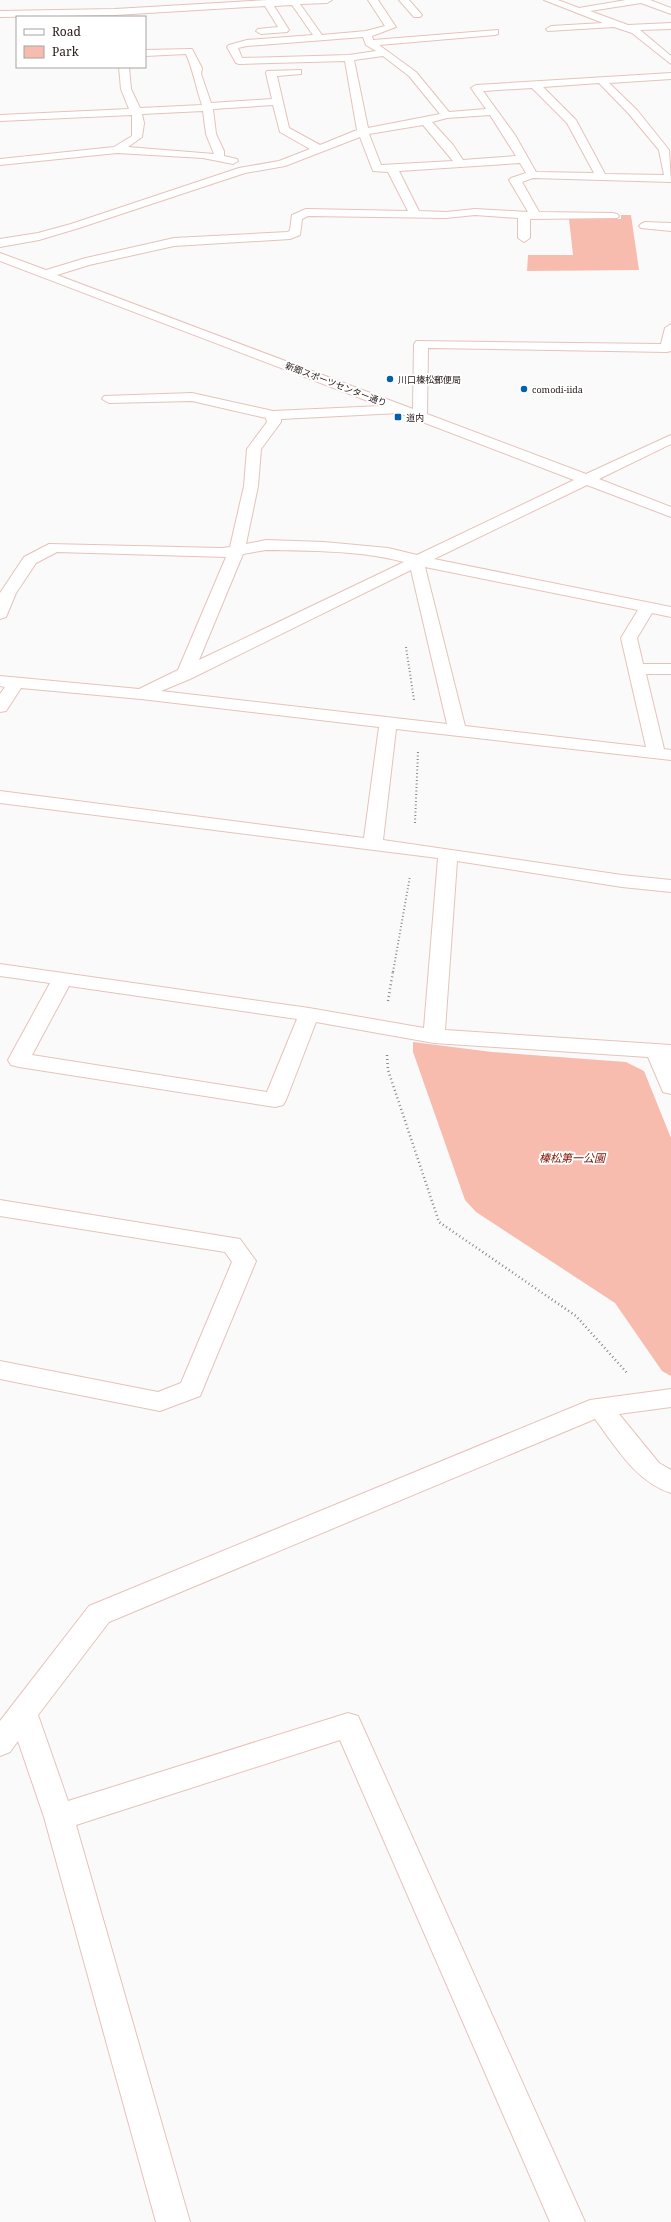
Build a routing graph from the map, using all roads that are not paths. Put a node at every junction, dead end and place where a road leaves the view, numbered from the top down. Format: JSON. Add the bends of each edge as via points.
{"nodes":[{"id":1,"x":117,"y":0,"type":"edge"},
{"id":2,"x":327,"y":0,"type":"edge"},
{"id":3,"x":373,"y":0,"type":"edge"},
{"id":4,"x":404,"y":0,"type":"edge"},
{"id":5,"x":549,"y":0,"type":"edge"},
{"id":6,"x":642,"y":0,"type":"edge"},
{"id":7,"x":268,"y":3,"type":"junction"},
{"id":8,"x":295,"y":3,"type":"junction"},
{"id":9,"x":580,"y":10,"type":"junction"},
{"id":10,"x":671,"y":11,"type":"edge"},
{"id":11,"x":0,"y":14,"type":"edge"},
{"id":12,"x":144,"y":14,"type":"edge"},
{"id":13,"x":45,"y":15,"type":"edge"},
{"id":14,"x":113,"y":15,"type":"edge"},
{"id":15,"x":417,"y":16,"type":"dead end"},
{"id":16,"x":597,"y":17,"type":"junction"},
{"id":17,"x":547,"y":20,"type":"dead end"},
{"id":18,"x":619,"y":24,"type":"junction"},
{"id":19,"x":671,"y":26,"type":"edge"},
{"id":20,"x":628,"y":28,"type":"junction"},
{"id":21,"x":551,"y":29,"type":"dead end"},
{"id":22,"x":251,"y":32,"type":"dead end"},
{"id":23,"x":495,"y":32,"type":"dead end"},
{"id":24,"x":319,"y":37,"type":"junction"},
{"id":25,"x":368,"y":39,"type":"junction"},
{"id":26,"x":146,"y":53,"type":"edge"},
{"id":27,"x":385,"y":53,"type":"junction"},
{"id":28,"x":349,"y":58,"type":"junction"},
{"id":29,"x":671,"y":61,"type":"edge"},
{"id":30,"x":124,"y":68,"type":"edge"},
{"id":31,"x":308,"y":72,"type":"dead end"},
{"id":32,"x":337,"y":72,"type":"dead end"},
{"id":33,"x":352,"y":72,"type":"junction"},
{"id":34,"x":669,"y":79,"type":"edge"},
{"id":35,"x":602,"y":81,"type":"junction"},
{"id":36,"x":535,"y":85,"type":"junction"},
{"id":37,"x":276,"y":102,"type":"junction"},
{"id":38,"x":207,"y":107,"type":"junction"},
{"id":39,"x":138,"y":112,"type":"junction"},
{"id":40,"x":492,"y":112,"type":"junction"},
{"id":41,"x":446,"y":115,"type":"junction"},
{"id":42,"x":0,"y":118,"type":"edge"},
{"id":43,"x":425,"y":121,"type":"junction"},
{"id":44,"x":363,"y":132,"type":"junction"},
{"id":45,"x":319,"y":149,"type":"junction"},
{"id":46,"x":117,"y":150,"type":"junction"},
{"id":47,"x":219,"y":158,"type":"junction"},
{"id":48,"x":523,"y":160,"type":"junction"},
{"id":49,"x":0,"y":162,"type":"edge"},
{"id":50,"x":460,"y":163,"type":"junction"},
{"id":51,"x":255,"y":167,"type":"junction"},
{"id":52,"x":392,"y":168,"type":"junction"},
{"id":53,"x":532,"y":174,"type":"junction"},
{"id":54,"x":601,"y":177,"type":"junction"},
{"id":55,"x":671,"y":179,"type":"edge"},
{"id":56,"x":414,"y":214,"type":"junction"},
{"id":57,"x":530,"y":215,"type":"junction"},
{"id":58,"x":613,"y":216,"type":"dead end"},
{"id":59,"x":645,"y":226,"type":"dead end"},
{"id":60,"x":671,"y":227,"type":"edge"},
{"id":61,"x":524,"y":238,"type":"dead end"},
{"id":62,"x":0,"y":243,"type":"edge"},
{"id":63,"x":0,"y":257,"type":"edge"},
{"id":64,"x":46,"y":274,"type":"junction"},
{"id":65,"x":671,"y":328,"type":"edge"},
{"id":66,"x":109,"y":399,"type":"dead end"},
{"id":67,"x":404,"y":410,"type":"junction"},
{"id":68,"x":273,"y":415,"type":"junction"},
{"id":69,"x":420,"y":416,"type":"junction"},
{"id":70,"x":671,"y":439,"type":"edge"},
{"id":71,"x":587,"y":480,"type":"junction"},
{"id":72,"x":671,"y":512,"type":"edge"},
{"id":73,"x":237,"y":550,"type":"junction"},
{"id":74,"x":416,"y":560,"type":"junction"},
{"id":75,"x":648,"y":608,"type":"junction"},
{"id":76,"x":671,"y":612,"type":"edge"},
{"id":77,"x":0,"y":614,"type":"edge"},
{"id":78,"x":637,"y":669,"type":"junction"},
{"id":79,"x":671,"y":669,"type":"edge"},
{"id":80,"x":184,"y":675,"type":"junction"},
{"id":81,"x":0,"y":681,"type":"edge"},
{"id":82,"x":17,"y":682,"type":"junction"},
{"id":83,"x":141,"y":694,"type":"junction"},
{"id":84,"x":0,"y":707,"type":"edge"},
{"id":85,"x":388,"y":722,"type":"junction"},
{"id":86,"x":457,"y":730,"type":"junction"},
{"id":87,"x":663,"y":754,"type":"edge"},
{"id":88,"x":0,"y":797,"type":"edge"},
{"id":89,"x":374,"y":845,"type":"junction"},
{"id":90,"x":448,"y":854,"type":"junction"},
{"id":91,"x":671,"y":886,"type":"edge"},
{"id":92,"x":0,"y":970,"type":"edge"},
{"id":93,"x":63,"y":979,"type":"junction"},
{"id":94,"x":309,"y":1014,"type":"junction"},
{"id":95,"x":434,"y":1036,"type":"junction"},
{"id":96,"x":664,"y":1052,"type":"edge"},
{"id":97,"x":671,"y":1087,"type":"edge"},
{"id":98,"x":0,"y":1208,"type":"edge"},
{"id":99,"x":0,"y":1370,"type":"edge"},
{"id":100,"x":671,"y":1398,"type":"edge"},
{"id":101,"x":598,"y":1407,"type":"junction"},
{"id":102,"x":671,"y":1483,"type":"edge"},
{"id":103,"x":23,"y":1712,"type":"junction"},
{"id":104,"x":0,"y":1743,"type":"edge"},
{"id":105,"x":59,"y":1817,"type":"junction"},
{"id":106,"x":173,"y":2222,"type":"edge"},
{"id":107,"x":568,"y":2222,"type":"edge"}],
"edges":[{"from":1,"to":14,"type":"street"},
{"from":2,"to":8,"type":"street"},
{"from":3,"to":25,"type":"street","via":[[395,26]]},
{"from":4,"to":15,"type":"street"},
{"from":5,"to":9,"type":"street"},
{"from":6,"to":9,"type":"street"},
{"from":6,"to":10,"type":"street"},
{"from":7,"to":8,"type":"street"},
{"from":7,"to":12,"type":"street"},
{"from":7,"to":22,"type":"street","via":[[284,30]]},
{"from":8,"to":24,"type":"street"},
{"from":9,"to":16,"type":"street"},
{"from":11,"to":13,"type":"street"},
{"from":12,"to":14,"type":"street"},
{"from":13,"to":14,"type":"street"},
{"from":16,"to":17,"type":"street"},
{"from":16,"to":18,"type":"street"},
{"from":18,"to":20,"type":"street"},
{"from":18,"to":21,"type":"street"},
{"from":19,"to":20,"type":"street"},
{"from":20,"to":29,"type":"street","via":[[635,30]]},
{"from":23,"to":25,"type":"street"},
{"from":24,"to":25,"type":"street"},
{"from":24,"to":28,"type":"street","via":[[247,43],[232,47],[239,61]]},
{"from":25,"to":27,"type":"street"},
{"from":26,"to":38,"type":"street","via":[[190,51]]},
{"from":27,"to":28,"type":"street"},
{"from":27,"to":41,"type":"street","via":[[407,67],[425,84]]},
{"from":28,"to":33,"type":"street"},
{"from":30,"to":39,"type":"street","via":[[126,92]]},
{"from":31,"to":37,"type":"street","via":[[271,73]]},
{"from":32,"to":33,"type":"street"},
{"from":33,"to":44,"type":"street"},
{"from":34,"to":35,"type":"street"},
{"from":35,"to":36,"type":"street"},
{"from":35,"to":55,"type":"street","via":[[633,112],[664,150]]},
{"from":36,"to":40,"type":"street","via":[[476,88]]},
{"from":36,"to":54,"type":"street","via":[[572,122]]},
{"from":37,"to":38,"type":"street"},
{"from":37,"to":45,"type":"street","via":[[284,130]]},
{"from":38,"to":39,"type":"street"},
{"from":38,"to":47,"type":"street","via":[[211,134],[219,151]]},
{"from":39,"to":42,"type":"street"},
{"from":39,"to":46,"type":"street","via":[[140,126],[137,137]]},
{"from":40,"to":41,"type":"street"},
{"from":40,"to":48,"type":"street","via":[[510,135]]},
{"from":41,"to":43,"type":"street"},
{"from":43,"to":44,"type":"street"},
{"from":43,"to":50,"type":"street"},
{"from":44,"to":45,"type":"street"},
{"from":44,"to":52,"type":"street","via":[[377,169]]},
{"from":45,"to":51,"type":"street","via":[[281,164]]},
{"from":46,"to":47,"type":"street"},
{"from":46,"to":49,"type":"street"},
{"from":47,"to":51,"type":"street"},
{"from":48,"to":50,"type":"street"},
{"from":48,"to":53,"type":"street"},
{"from":50,"to":52,"type":"street"},
{"from":51,"to":62,"type":"street","via":[[106,218],[39,236]]},
{"from":52,"to":56,"type":"street"},
{"from":53,"to":54,"type":"street"},
{"from":53,"to":57,"type":"street","via":[[515,180]]},
{"from":54,"to":55,"type":"street"},
{"from":56,"to":57,"type":"street","via":[[446,215],[475,212]]},
{"from":56,"to":64,"type":"street","via":[[306,212],[296,217],[296,232],[290,235],[174,242]]},
{"from":57,"to":58,"type":"street"},
{"from":57,"to":61,"type":"street"},
{"from":59,"to":60,"type":"street"},
{"from":63,"to":64,"type":"street","name":"新郷スポーツセンター通り"},
{"from":64,"to":67,"type":"street","name":"新郷スポーツセンター通り"},
{"from":65,"to":69,"type":"street","via":[[667,348],[421,344]]},
{"from":66,"to":68,"type":"street","via":[[192,397]]},
{"from":67,"to":68,"type":"street"},
{"from":67,"to":69,"type":"street","name":"新郷スポーツセンター通り"},
{"from":68,"to":73,"type":"street","via":[[274,422],[254,449],[251,486]]},
{"from":69,"to":71,"type":"street","name":"新郷スポーツセンター通り"},
{"from":70,"to":71,"type":"street"},
{"from":71,"to":72,"type":"street","name":"新郷スポーツセンター通り"},
{"from":71,"to":74,"type":"street"},
{"from":73,"to":74,"type":"street","via":[[266,545],[324,547],[388,553]]},
{"from":73,"to":77,"type":"street","via":[[222,553],[54,547],[30,560],[8,593]]},
{"from":73,"to":80,"type":"street"},
{"from":74,"to":75,"type":"street"},
{"from":74,"to":80,"type":"street"},
{"from":74,"to":86,"type":"street"},
{"from":75,"to":76,"type":"street"},
{"from":75,"to":78,"type":"street","via":[[629,638]]},
{"from":78,"to":79,"type":"street"},
{"from":78,"to":87,"type":"street"},
{"from":80,"to":83,"type":"street"},
{"from":81,"to":82,"type":"street"},
{"from":82,"to":83,"type":"street"},
{"from":82,"to":84,"type":"street"},
{"from":83,"to":85,"type":"street"},
{"from":85,"to":86,"type":"street"},
{"from":85,"to":89,"type":"street"},
{"from":86,"to":87,"type":"street"},
{"from":88,"to":89,"type":"street"},
{"from":89,"to":90,"type":"street"},
{"from":90,"to":91,"type":"street","via":[[622,881]]},
{"from":90,"to":95,"type":"street"},
{"from":92,"to":93,"type":"street"},
{"from":93,"to":94,"type":"street"},
{"from":93,"to":94,"type":"street","via":[[18,1060],[275,1100]]},
{"from":94,"to":95,"type":"street"},
{"from":95,"to":96,"type":"street"},
{"from":96,"to":97,"type":"street"},
{"from":98,"to":99,"type":"street","via":[[232,1245],[244,1261],[191,1389],[160,1402]]},
{"from":100,"to":101,"type":"street"},
{"from":101,"to":102,"type":"street","via":[[650,1470]]},
{"from":101,"to":103,"type":"street","via":[[99,1614]]},
{"from":103,"to":104,"type":"street"},
{"from":103,"to":105,"type":"street"},
{"from":105,"to":106,"type":"street"},
{"from":105,"to":107,"type":"street","via":[[348,1725]]}]}
